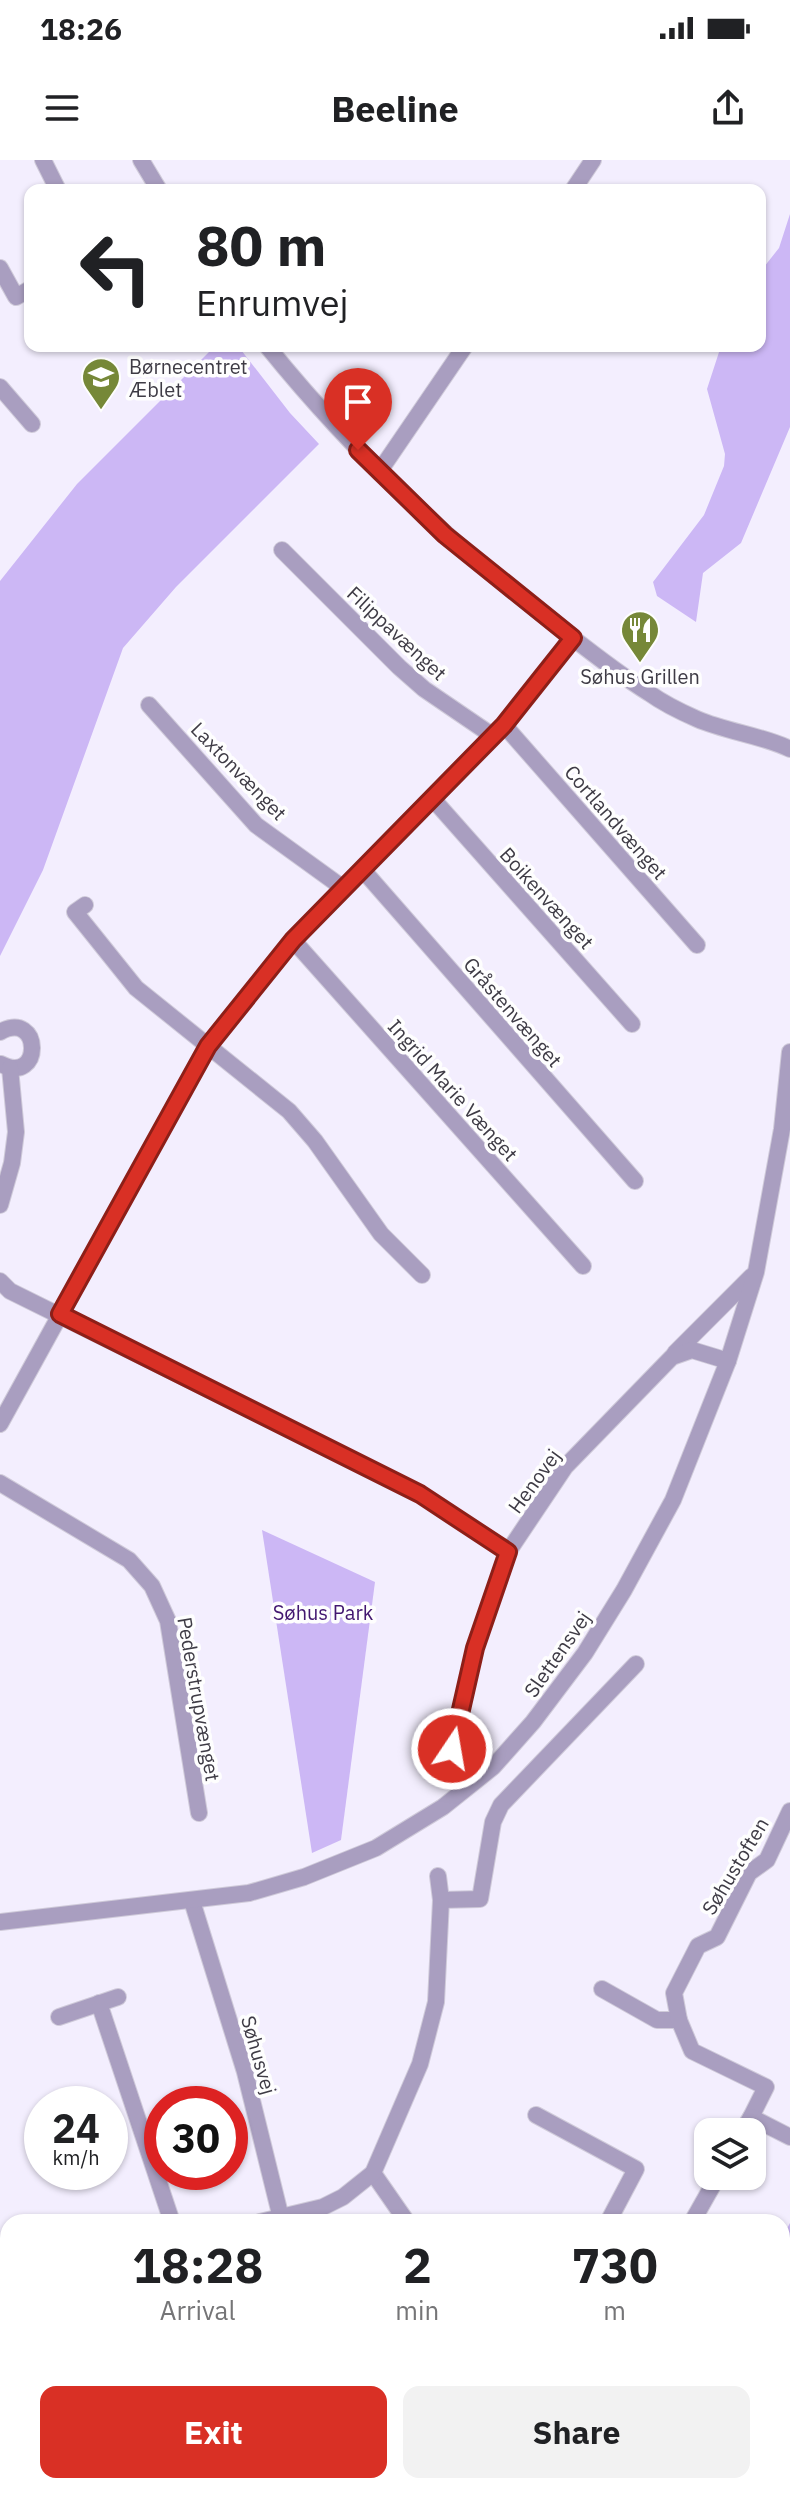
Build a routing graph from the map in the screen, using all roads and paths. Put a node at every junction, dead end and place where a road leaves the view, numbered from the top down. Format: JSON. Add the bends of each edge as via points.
{"nodes":[{"id":1,"x":43,"y":160,"type":"edge"},
{"id":2,"x":141,"y":160,"type":"edge"},
{"id":3,"x":593,"y":160,"type":"edge"},
{"id":4,"x":55,"y":184,"type":"edge"},
{"id":5,"x":155,"y":184,"type":"edge"},
{"id":6,"x":577,"y":184,"type":"edge"},
{"id":7,"x":0,"y":268,"type":"edge"},
{"id":8,"x":24,"y":292,"type":"edge"},
{"id":9,"x":272,"y":352,"type":"edge"},
{"id":10,"x":461,"y":352,"type":"edge"},
{"id":11,"x":0,"y":387,"type":"edge"},
{"id":12,"x":32,"y":424,"type":"dead end"},
{"id":13,"x":379,"y":472,"type":"junction"},
{"id":14,"x":282,"y":550,"type":"dead end"},
{"id":15,"x":573,"y":638,"type":"junction"},
{"id":16,"x":149,"y":705,"type":"dead end"},
{"id":17,"x":498,"y":731,"type":"junction"},
{"id":18,"x":790,"y":749,"type":"edge"},
{"id":19,"x":432,"y":798,"type":"junction"},
{"id":20,"x":362,"y":869,"type":"junction"},
{"id":21,"x":343,"y":888,"type":"junction"},
{"id":22,"x":85,"y":905,"type":"dead end"},
{"id":23,"x":293,"y":940,"type":"junction"},
{"id":24,"x":697,"y":945,"type":"dead end"},
{"id":25,"x":632,"y":1024,"type":"dead end"},
{"id":26,"x":0,"y":1032,"type":"edge"},
{"id":27,"x":208,"y":1046,"type":"junction"},
{"id":28,"x":790,"y":1052,"type":"edge"},
{"id":29,"x":5,"y":1066,"type":"edge"},
{"id":30,"x":786,"y":1130,"type":"edge"},
{"id":31,"x":635,"y":1181,"type":"dead end"},
{"id":32,"x":0,"y":1205,"type":"edge"},
{"id":33,"x":583,"y":1266,"type":"dead end"},
{"id":34,"x":756,"y":1272,"type":"junction"},
{"id":35,"x":422,"y":1275,"type":"dead end"},
{"id":36,"x":3,"y":1288,"type":"edge"},
{"id":37,"x":60,"y":1314,"type":"junction"},
{"id":38,"x":672,"y":1357,"type":"junction"},
{"id":39,"x":728,"y":1361,"type":"junction"},
{"id":40,"x":0,"y":1424,"type":"edge"},
{"id":41,"x":0,"y":1483,"type":"edge"},
{"id":42,"x":508,"y":1552,"type":"junction"},
{"id":43,"x":636,"y":1664,"type":"dead end"},
{"id":44,"x":452,"y":1749,"type":"dead end"},
{"id":45,"x":790,"y":1811,"type":"edge"},
{"id":46,"x":199,"y":1813,"type":"dead end"},
{"id":47,"x":438,"y":1876,"type":"dead end"},
{"id":48,"x":441,"y":1900,"type":"junction"},
{"id":49,"x":192,"y":1901,"type":"junction"},
{"id":50,"x":0,"y":1922,"type":"edge"},
{"id":51,"x":602,"y":1989,"type":"dead end"},
{"id":52,"x":118,"y":1997,"type":"dead end"},
{"id":53,"x":99,"y":2003,"type":"junction"},
{"id":54,"x":59,"y":2017,"type":"dead end"},
{"id":55,"x":679,"y":2020,"type":"junction"},
{"id":56,"x":536,"y":2115,"type":"dead end"},
{"id":57,"x":749,"y":2118,"type":"edge"},
{"id":58,"x":766,"y":2130,"type":"edge"},
{"id":59,"x":790,"y":2137,"type":"edge"},
{"id":60,"x":373,"y":2173,"type":"junction"},
{"id":61,"x":710,"y":2190,"type":"edge"},
{"id":62,"x":169,"y":2214,"type":"edge"},
{"id":63,"x":280,"y":2214,"type":"edge"},
{"id":64,"x":301,"y":2214,"type":"edge"},
{"id":65,"x":401,"y":2214,"type":"edge"},
{"id":66,"x":612,"y":2214,"type":"edge"},
{"id":67,"x":697,"y":2214,"type":"edge"}],
"edges":[{"from":1,"to":4,"type":"street"},
{"from":2,"to":5,"type":"street"},
{"from":3,"to":6,"type":"street"},
{"from":7,"to":8,"type":"street","via":[[16,297]]},
{"from":9,"to":13,"type":"street"},
{"from":10,"to":13,"type":"street"},
{"from":11,"to":12,"type":"street"},
{"from":13,"to":15,"type":"street","via":[[466,553]]},
{"from":14,"to":17,"type":"street","name":"Filippavænget","via":[[424,689]]},
{"from":15,"to":17,"type":"street"},
{"from":15,"to":18,"type":"street","via":[[649,694],[698,719]]},
{"from":16,"to":21,"type":"street","name":"Laxtonvænget","via":[[256,825]]},
{"from":17,"to":19,"type":"street"},
{"from":17,"to":24,"type":"street","name":"Cortlandvænget"},
{"from":19,"to":20,"type":"street"},
{"from":19,"to":25,"type":"street","name":"Boikenvænget"},
{"from":20,"to":21,"type":"street"},
{"from":20,"to":31,"type":"street","name":"Gråstenvænget"},
{"from":21,"to":23,"type":"street"},
{"from":22,"to":27,"type":"street","via":[[75,912],[111,960],[136,988]]},
{"from":23,"to":27,"type":"street"},
{"from":23,"to":33,"type":"street","name":"Ingrid Marie Vænget"},
{"from":26,"to":29,"type":"street","via":[[16,1028],[32,1041],[29,1061],[17,1068]]},
{"from":27,"to":35,"type":"street","via":[[289,1111],[381,1234]]},
{"from":27,"to":37,"type":"street"},
{"from":28,"to":30,"type":"street","name":"Slettensvej"},
{"from":29,"to":32,"type":"street","via":[[16,1132]]},
{"from":30,"to":34,"type":"street","name":"Slettensvej"},
{"from":34,"to":38,"type":"street","name":"Henovej"},
{"from":34,"to":39,"type":"street","name":"Slettensvej"},
{"from":36,"to":37,"type":"street"},
{"from":37,"to":40,"type":"street"},
{"from":37,"to":42,"type":"street","via":[[420,1494]]},
{"from":38,"to":39,"type":"street","via":[[692,1350]]},
{"from":38,"to":42,"type":"street","name":"Henovej","via":[[565,1467]]},
{"from":39,"to":49,"type":"street","name":"Slettensvej","via":[[673,1500],[624,1590],[585,1653],[493,1767],[443,1807],[376,1848],[249,1893]]},
{"from":41,"to":46,"type":"street","name":"Pederstrupvænget","via":[[129,1560],[152,1586],[168,1621]]},
{"from":42,"to":44,"type":"street","name":"Henovej","via":[[475,1648]]},
{"from":43,"to":48,"type":"street","via":[[501,1805],[493,1822],[480,1899]]},
{"from":45,"to":55,"type":"street","name":"Søhustoften","via":[[767,1860],[749,1873],[717,1937],[698,1946],[674,1993]]},
{"from":47,"to":48,"type":"street"},
{"from":48,"to":60,"type":"street","via":[[436,2002],[420,2064]]},
{"from":49,"to":50,"type":"street","name":"Slettensvej"},
{"from":49,"to":63,"type":"street","name":"Søhusvej","via":[[245,2072]]},
{"from":51,"to":55,"type":"street","via":[[657,2020]]},
{"from":52,"to":53,"type":"street"},
{"from":53,"to":54,"type":"street"},
{"from":53,"to":62,"type":"street"},
{"from":55,"to":57,"type":"street","via":[[692,2051],[766,2087]]},
{"from":56,"to":66,"type":"street","via":[[636,2169]]},
{"from":58,"to":59,"type":"street"},
{"from":60,"to":64,"type":"street","via":[[343,2197]]},
{"from":60,"to":65,"type":"street"},
{"from":61,"to":67,"type":"street"}]}
